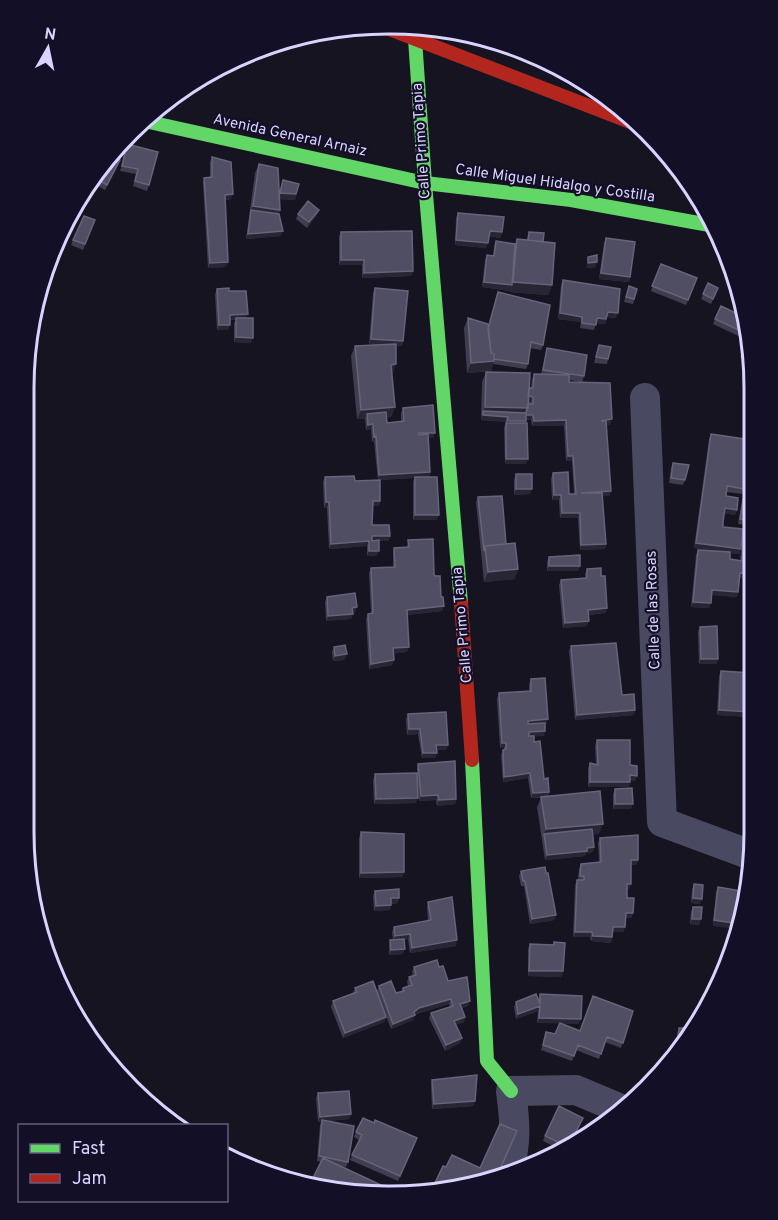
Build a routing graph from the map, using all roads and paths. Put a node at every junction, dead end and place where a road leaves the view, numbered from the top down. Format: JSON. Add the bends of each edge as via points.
{"nodes":[{"id":1,"x":404,"y":35,"type":"edge"},
{"id":2,"x":415,"y":39,"type":"junction"},
{"id":3,"x":616,"y":116,"type":"edge"},
{"id":4,"x":154,"y":123,"type":"edge"},
{"id":5,"x":425,"y":183,"type":"junction"},
{"id":6,"x":702,"y":224,"type":"edge"},
{"id":7,"x":645,"y":398,"type":"dead end"},
{"id":8,"x":743,"y":852,"type":"edge"},
{"id":9,"x":511,"y":1092,"type":"junction"},
{"id":10,"x":613,"y":1106,"type":"edge"},
{"id":11,"x":510,"y":1164,"type":"edge"}],
"edges":[{"from":1,"to":2,"type":"street"},
{"from":2,"to":3,"type":"street"},
{"from":2,"to":5,"type":"street","name":"Calle Primo Tapia"},
{"from":4,"to":5,"type":"street","name":"Avenida General Arnaiz"},
{"from":5,"to":6,"type":"street","name":"Calle Miguel Hidalgo y Costilla","via":[[571,200]]},
{"from":5,"to":9,"type":"street","name":"Calle Primo Tapia","via":[[467,670],[488,1061]]},
{"from":7,"to":8,"type":"street","name":"Calle de las Rosas","via":[[662,822]]},
{"from":9,"to":10,"type":"street","via":[[576,1090]]},
{"from":9,"to":11,"type":"street","via":[[516,1129]]}]}
